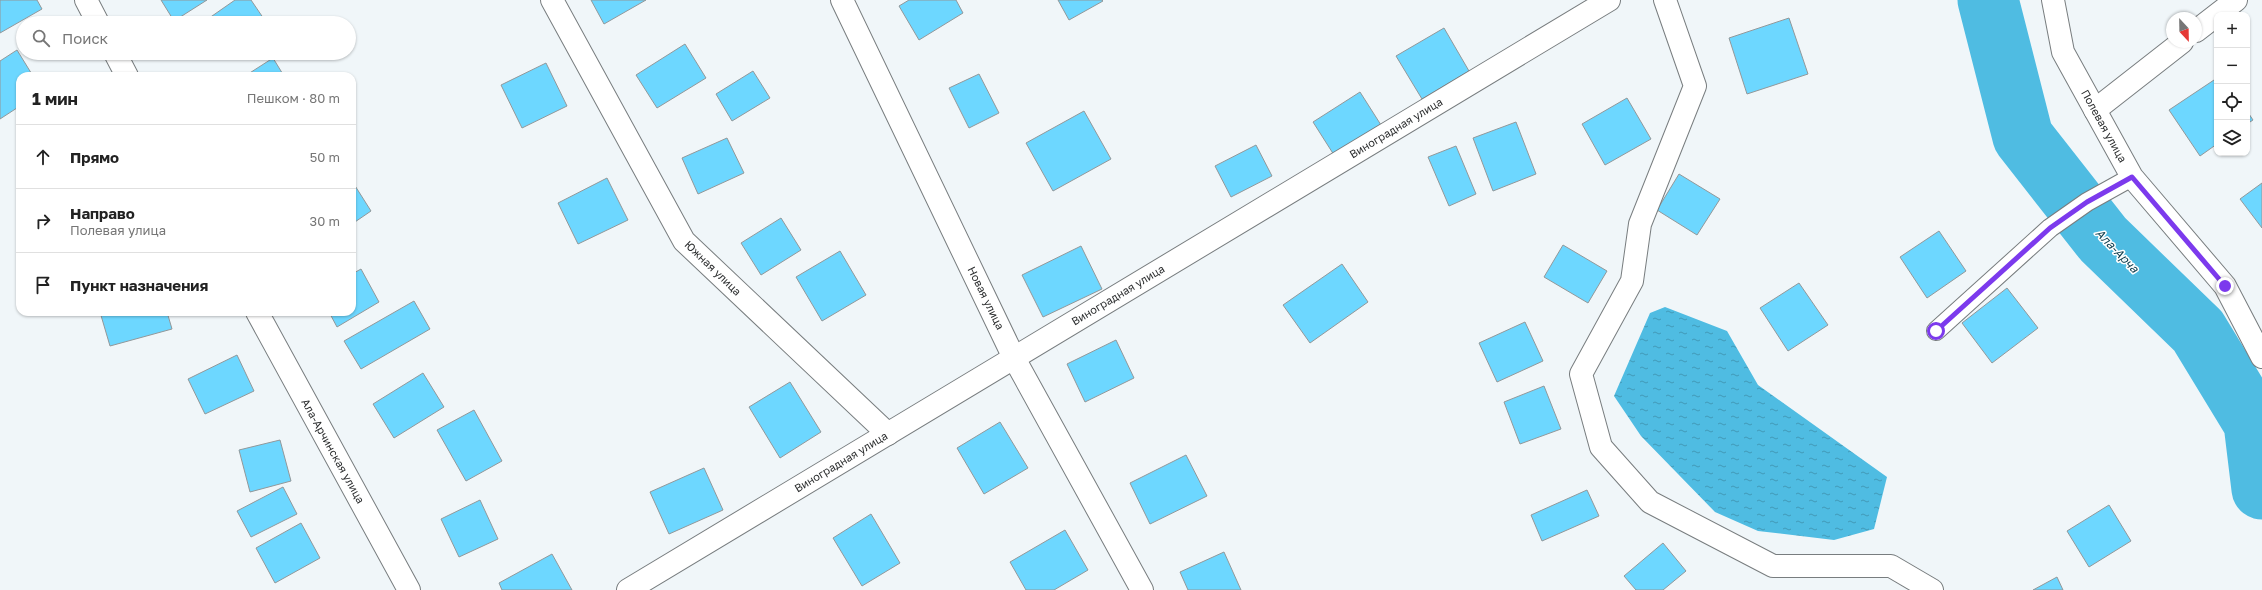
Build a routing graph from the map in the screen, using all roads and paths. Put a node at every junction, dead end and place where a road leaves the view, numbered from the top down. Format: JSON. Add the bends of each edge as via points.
{"nodes":[{"id":1,"x":86,"y":0,"type":"edge"},
{"id":2,"x":552,"y":0,"type":"edge"},
{"id":3,"x":842,"y":0,"type":"edge"},
{"id":4,"x":1609,"y":0,"type":"edge"},
{"id":5,"x":1664,"y":0,"type":"edge"},
{"id":6,"x":2053,"y":0,"type":"edge"},
{"id":7,"x":2236,"y":0,"type":"edge"},
{"id":8,"x":94,"y":16,"type":"edge"},
{"id":9,"x":2202,"y":26,"type":"edge"},
{"id":10,"x":2174,"y":48,"type":"edge"},
{"id":11,"x":119,"y":60,"type":"edge"},
{"id":12,"x":125,"y":72,"type":"edge"},
{"id":13,"x":2095,"y":110,"type":"junction"},
{"id":14,"x":2132,"y":177,"type":"junction"},
{"id":15,"x":259,"y":316,"type":"edge"},
{"id":16,"x":1936,"y":331,"type":"dead end"},
{"id":17,"x":2262,"y":357,"type":"edge"},
{"id":18,"x":1014,"y":358,"type":"junction"},
{"id":19,"x":888,"y":434,"type":"junction"},
{"id":20,"x":409,"y":590,"type":"edge"},
{"id":21,"x":628,"y":590,"type":"edge"},
{"id":22,"x":1142,"y":590,"type":"edge"},
{"id":23,"x":1932,"y":590,"type":"edge"}],
"edges":[{"from":1,"to":8,"type":"street"},
{"from":2,"to":19,"type":"street","name":"Южная улица","via":[[684,241]]},
{"from":3,"to":18,"type":"street","name":"Новая улица"},
{"from":4,"to":18,"type":"street","name":"Виноградная улица"},
{"from":5,"to":23,"type":"street","via":[[1695,86],[1640,224],[1632,281],[1581,374],[1601,447],[1650,502],[1773,566],[1891,566]]},
{"from":6,"to":13,"type":"street","name":"Полевая улица","via":[[2063,52]]},
{"from":7,"to":9,"type":"street"},
{"from":10,"to":13,"type":"street"},
{"from":11,"to":12,"type":"street"},
{"from":13,"to":14,"type":"street","name":"Полевая улица"},
{"from":14,"to":16,"type":"lane","via":[[2087,202],[2050,228]]},
{"from":14,"to":17,"type":"street","name":"Полевая улица","via":[[2225,286]]},
{"from":15,"to":20,"type":"street","name":"Ала-Арчинская улица"},
{"from":18,"to":19,"type":"street","name":"Виноградная улица"},
{"from":18,"to":22,"type":"street","name":"Новая улица"},
{"from":19,"to":21,"type":"street","name":"Виноградная улица"}]}
